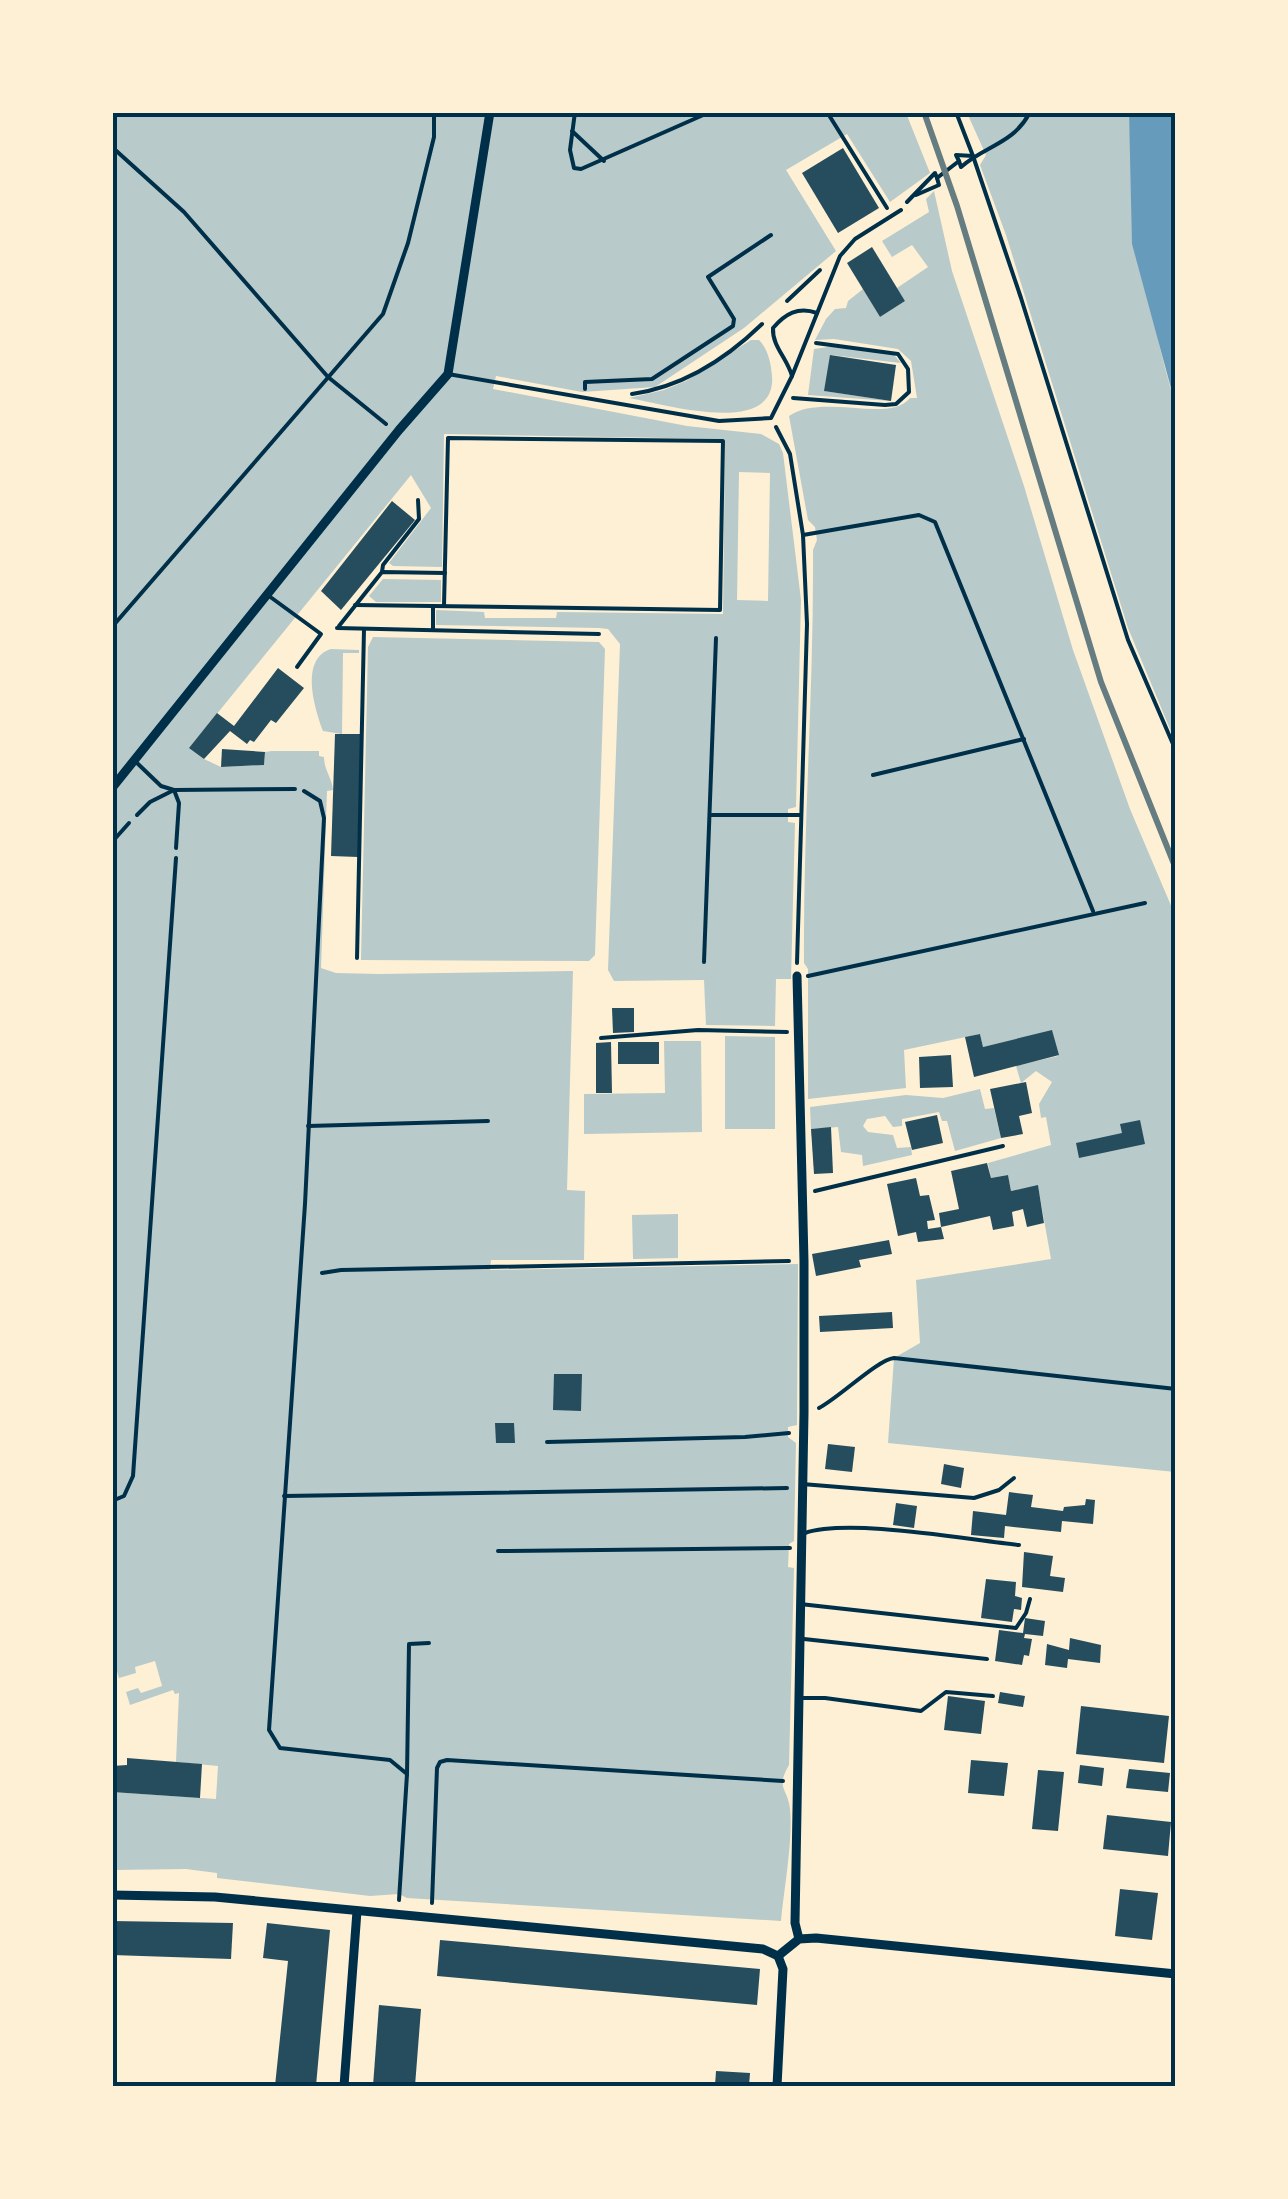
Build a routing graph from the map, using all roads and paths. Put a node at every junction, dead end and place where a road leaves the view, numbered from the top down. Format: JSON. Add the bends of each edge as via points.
{"nodes":[{"id":1,"x":434,"y":112,"type":"edge"},
{"id":2,"x":490,"y":112,"type":"edge"},
{"id":3,"x":574,"y":112,"type":"edge"},
{"id":4,"x":710,"y":112,"type":"edge"},
{"id":5,"x":826,"y":112,"type":"edge"},
{"id":6,"x":956,"y":112,"type":"edge"},
{"id":7,"x":1030,"y":112,"type":"edge"},
{"id":8,"x":572,"y":132,"type":"junction"},
{"id":9,"x":112,"y":147,"type":"edge"},
{"id":10,"x":974,"y":156,"type":"junction"},
{"id":11,"x":604,"y":161,"type":"junction"},
{"id":12,"x":937,"y":178,"type":"junction"},
{"id":13,"x":911,"y":196,"type":"junction"},
{"id":14,"x":901,"y":210,"type":"joint"},
{"id":15,"x":892,"y":216,"type":"junction"},
{"id":16,"x":771,"y":235,"type":"dead end"},
{"id":17,"x":840,"y":256,"type":"junction"},
{"id":18,"x":786,"y":302,"type":"dead end"},
{"id":19,"x":816,"y":313,"type":"junction"},
{"id":20,"x":773,"y":314,"type":"dead end"},
{"id":21,"x":806,"y":344,"type":"junction"},
{"id":22,"x":448,"y":374,"type":"junction"},
{"id":23,"x":792,"y":376,"type":"junction"},
{"id":24,"x":328,"y":377,"type":"junction"},
{"id":25,"x":783,"y":397,"type":"junction"},
{"id":26,"x":584,"y":398,"type":"junction"},
{"id":27,"x":603,"y":402,"type":"junction"},
{"id":28,"x":771,"y":418,"type":"junction"},
{"id":29,"x":399,"y":430,"type":"junction"},
{"id":30,"x":418,"y":500,"type":"dead end"},
{"id":31,"x":803,"y":535,"type":"junction"},
{"id":32,"x":382,"y":572,"type":"junction"},
{"id":33,"x":445,"y":573,"type":"junction"},
{"id":34,"x":268,"y":596,"type":"junction"},
{"id":35,"x":356,"y":605,"type":"junction"},
{"id":36,"x":433,"y":606,"type":"junction"},
{"id":37,"x":444,"y":606,"type":"junction"},
{"id":38,"x":112,"y":627,"type":"edge"},
{"id":39,"x":364,"y":629,"type":"junction"},
{"id":40,"x":433,"y":630,"type":"junction"},
{"id":41,"x":598,"y":634,"type":"dead end"},
{"id":42,"x":716,"y":638,"type":"dead end"},
{"id":43,"x":297,"y":667,"type":"dead end"},
{"id":44,"x":1024,"y":739,"type":"junction"},
{"id":45,"x":1176,"y":751,"type":"edge"},
{"id":46,"x":136,"y":762,"type":"junction"},
{"id":47,"x":874,"y":776,"type":"dead end"},
{"id":48,"x":112,"y":788,"type":"edge"},
{"id":49,"x":295,"y":789,"type":"joint"},
{"id":50,"x":174,"y":790,"type":"junction"},
{"id":51,"x":137,"y":814,"type":"joint"},
{"id":52,"x":710,"y":815,"type":"junction"},
{"id":53,"x":802,"y":815,"type":"junction"},
{"id":54,"x":112,"y":842,"type":"edge"},
{"id":55,"x":176,"y":848,"type":"joint"},
{"id":56,"x":1145,"y":903,"type":"dead end"},
{"id":57,"x":1094,"y":913,"type":"junction"},
{"id":58,"x":358,"y":958,"type":"dead end"},
{"id":59,"x":704,"y":962,"type":"dead end"},
{"id":60,"x":797,"y":976,"type":"junction"},
{"id":61,"x":797,"y":1032,"type":"junction"},
{"id":62,"x":601,"y":1038,"type":"dead end"},
{"id":63,"x":488,"y":1121,"type":"dead end"},
{"id":64,"x":308,"y":1126,"type":"junction"},
{"id":65,"x":1003,"y":1146,"type":"dead end"},
{"id":66,"x":801,"y":1196,"type":"junction"},
{"id":67,"x":804,"y":1261,"type":"junction"},
{"id":68,"x":322,"y":1273,"type":"dead end"},
{"id":69,"x":1176,"y":1389,"type":"edge"},
{"id":70,"x":804,"y":1413,"type":"junction"},
{"id":71,"x":804,"y":1430,"type":"junction"},
{"id":72,"x":546,"y":1442,"type":"dead end"},
{"id":73,"x":1014,"y":1478,"type":"dead end"},
{"id":74,"x":802,"y":1486,"type":"junction"},
{"id":75,"x":284,"y":1496,"type":"junction"},
{"id":76,"x":112,"y":1501,"type":"edge"},
{"id":77,"x":801,"y":1535,"type":"junction"},
{"id":78,"x":1019,"y":1546,"type":"dead end"},
{"id":79,"x":800,"y":1548,"type":"junction"},
{"id":80,"x":498,"y":1551,"type":"dead end"},
{"id":81,"x":1030,"y":1599,"type":"dead end"},
{"id":82,"x":800,"y":1604,"type":"junction"},
{"id":83,"x":800,"y":1639,"type":"junction"},
{"id":84,"x":428,"y":1643,"type":"dead end"},
{"id":85,"x":986,"y":1659,"type":"dead end"},
{"id":86,"x":993,"y":1696,"type":"dead end"},
{"id":87,"x":799,"y":1698,"type":"junction"},
{"id":88,"x":407,"y":1774,"type":"junction"},
{"id":89,"x":798,"y":1782,"type":"junction"},
{"id":90,"x":112,"y":1896,"type":"edge"},
{"id":91,"x":357,"y":1911,"type":"junction"},
{"id":92,"x":398,"y":1914,"type":"junction"},
{"id":93,"x":432,"y":1917,"type":"junction"},
{"id":94,"x":799,"y":1940,"type":"junction"},
{"id":95,"x":778,"y":1956,"type":"junction"},
{"id":96,"x":1176,"y":1974,"type":"edge"},
{"id":97,"x":344,"y":2086,"type":"edge"},
{"id":98,"x":777,"y":2086,"type":"edge"}],
"edges":[{"from":1,"to":24,"type":"path","via":[[408,244],[383,314]]},
{"from":2,"to":22,"type":"street"},
{"from":3,"to":8,"type":"path"},
{"from":4,"to":11,"type":"path"},
{"from":5,"to":15,"type":"path"},
{"from":6,"to":10,"type":"path"},
{"from":7,"to":10,"type":"path","via":[[1022,128]]},
{"from":8,"to":11,"type":"path"},
{"from":8,"to":11,"type":"path","via":[[574,168]]},
{"from":9,"to":24,"type":"path","via":[[184,212]]},
{"from":10,"to":12,"type":"path"},
{"from":10,"to":45,"type":"path","via":[[1128,640]]},
{"from":12,"to":13,"type":"path","via":[[939,185]]},
{"from":12,"to":13,"type":"path","via":[[935,173]]},
{"from":13,"to":14,"type":"path"},
{"from":14,"to":15,"type":"lane"},
{"from":15,"to":17,"type":"lane"},
{"from":16,"to":26,"type":"path","via":[[708,277],[733,326],[652,379],[585,382]]},
{"from":17,"to":18,"type":"path"},
{"from":17,"to":19,"type":"lane"},
{"from":19,"to":21,"type":"lane"},
{"from":19,"to":23,"type":"lane","via":[[794,311],[773,328]]},
{"from":20,"to":27,"type":"path","via":[[725,355],[678,382]]},
{"from":21,"to":23,"type":"lane"},
{"from":21,"to":25,"type":"path","via":[[898,354],[908,369],[909,392],[885,405]]},
{"from":22,"to":26,"type":"lane"},
{"from":22,"to":29,"type":"street"},
{"from":23,"to":25,"type":"lane"},
{"from":24,"to":29,"type":"path"},
{"from":24,"to":38,"type":"path"},
{"from":25,"to":28,"type":"lane"},
{"from":26,"to":27,"type":"lane"},
{"from":27,"to":28,"type":"lane","via":[[719,421]]},
{"from":28,"to":31,"type":"path","via":[[790,454]]},
{"from":29,"to":34,"type":"street"},
{"from":30,"to":32,"type":"path","via":[[419,519]]},
{"from":31,"to":44,"type":"path","via":[[919,515],[935,522]]},
{"from":31,"to":53,"type":"path"},
{"from":32,"to":33,"type":"path"},
{"from":32,"to":35,"type":"path"},
{"from":33,"to":37,"type":"path"},
{"from":33,"to":37,"type":"path","via":[[448,438],[723,441],[720,610]]},
{"from":34,"to":43,"type":"lane","via":[[321,634]]},
{"from":34,"to":46,"type":"street"},
{"from":35,"to":36,"type":"path"},
{"from":35,"to":39,"type":"path","via":[[337,628]]},
{"from":36,"to":37,"type":"path"},
{"from":36,"to":40,"type":"path"},
{"from":39,"to":40,"type":"path"},
{"from":39,"to":58,"type":"path"},
{"from":40,"to":41,"type":"path"},
{"from":42,"to":52,"type":"path"},
{"from":44,"to":47,"type":"path"},
{"from":44,"to":57,"type":"path"},
{"from":46,"to":48,"type":"street"},
{"from":46,"to":50,"type":"lane","via":[[160,786]]},
{"from":49,"to":50,"type":"lane"},
{"from":49,"to":64,"type":"path","via":[[320,800],[324,818]]},
{"from":50,"to":51,"type":"lane"},
{"from":50,"to":55,"type":"lane","via":[[180,803]]},
{"from":51,"to":54,"type":"path"},
{"from":52,"to":53,"type":"path"},
{"from":52,"to":59,"type":"path"},
{"from":53,"to":60,"type":"path"},
{"from":55,"to":76,"type":"path","via":[[133,1476],[124,1496]]},
{"from":56,"to":57,"type":"path"},
{"from":57,"to":60,"type":"path"},
{"from":60,"to":61,"type":"street"},
{"from":61,"to":62,"type":"path","via":[[698,1030]]},
{"from":61,"to":66,"type":"street"},
{"from":63,"to":64,"type":"path"},
{"from":64,"to":75,"type":"path"},
{"from":65,"to":66,"type":"path"},
{"from":66,"to":67,"type":"street"},
{"from":67,"to":68,"type":"path"},
{"from":67,"to":70,"type":"street"},
{"from":69,"to":70,"type":"path","via":[[894,1358]]},
{"from":70,"to":71,"type":"street"},
{"from":71,"to":72,"type":"path"},
{"from":71,"to":74,"type":"street"},
{"from":73,"to":74,"type":"lane","via":[[974,1498]]},
{"from":74,"to":75,"type":"path"},
{"from":74,"to":77,"type":"street"},
{"from":75,"to":88,"type":"path","via":[[268,1714],[272,1741],[292,1752],[390,1760]]},
{"from":77,"to":78,"type":"lane","via":[[850,1528]]},
{"from":77,"to":79,"type":"street"},
{"from":79,"to":80,"type":"path"},
{"from":79,"to":82,"type":"street"},
{"from":81,"to":82,"type":"lane","via":[[1016,1628]]},
{"from":82,"to":83,"type":"street"},
{"from":83,"to":85,"type":"lane"},
{"from":83,"to":87,"type":"street"},
{"from":84,"to":88,"type":"path","via":[[409,1644]]},
{"from":86,"to":87,"type":"lane","via":[[946,1692],[921,1711]]},
{"from":87,"to":89,"type":"street"},
{"from":88,"to":92,"type":"path"},
{"from":89,"to":93,"type":"path","via":[[447,1760],[437,1768]]},
{"from":89,"to":94,"type":"street"},
{"from":90,"to":91,"type":"street","via":[[215,1897]]},
{"from":91,"to":92,"type":"street"},
{"from":91,"to":97,"type":"street"},
{"from":92,"to":93,"type":"street"},
{"from":93,"to":95,"type":"street","via":[[763,1948]]},
{"from":94,"to":95,"type":"street"},
{"from":94,"to":96,"type":"street"},
{"from":95,"to":98,"type":"street"}]}
